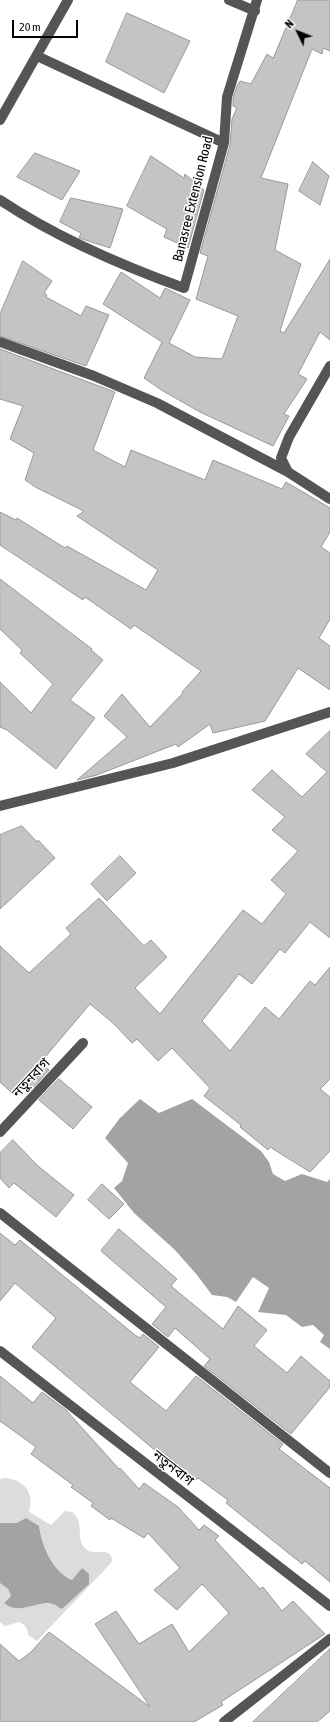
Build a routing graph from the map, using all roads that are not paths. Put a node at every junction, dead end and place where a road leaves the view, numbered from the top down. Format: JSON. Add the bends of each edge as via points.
{"nodes":[{"id":1,"x":68,"y":0,"type":"edge"},
{"id":2,"x":229,"y":0,"type":"edge"},
{"id":3,"x":258,"y":0,"type":"edge"},
{"id":4,"x":255,"y":11,"type":"junction"},
{"id":5,"x":37,"y":56,"type":"junction"},
{"id":6,"x":0,"y":120,"type":"edge"},
{"id":7,"x":224,"y":143,"type":"junction"},
{"id":8,"x":0,"y":200,"type":"edge"},
{"id":9,"x":0,"y":342,"type":"edge"},
{"id":10,"x":330,"y":366,"type":"edge"},
{"id":11,"x":288,"y":472,"type":"junction"},
{"id":12,"x":330,"y":499,"type":"edge"},
{"id":13,"x":330,"y":712,"type":"edge"},
{"id":14,"x":0,"y":806,"type":"edge"},
{"id":15,"x":83,"y":1043,"type":"dead end"},
{"id":16,"x":0,"y":1132,"type":"edge"},
{"id":17,"x":0,"y":1213,"type":"edge"},
{"id":18,"x":0,"y":1351,"type":"edge"},
{"id":19,"x":330,"y":1473,"type":"edge"},
{"id":20,"x":330,"y":1606,"type":"edge"},
{"id":21,"x":330,"y":1639,"type":"edge"},
{"id":22,"x":224,"y":1722,"type":"edge"}],
"edges":[{"from":1,"to":5,"type":"street"},
{"from":2,"to":4,"type":"street"},
{"from":3,"to":4,"type":"street","name":"Banasree Extension Road"},
{"from":4,"to":7,"type":"street","name":"Banasree Extension Road","via":[[227,97]]},
{"from":5,"to":6,"type":"street"},
{"from":5,"to":7,"type":"street"},
{"from":7,"to":8,"type":"street","name":"Banasree Extension Road","via":[[184,288],[128,268],[68,239]]},
{"from":9,"to":11,"type":"street","via":[[94,376],[157,403]]},
{"from":10,"to":11,"type":"street","via":[[289,437],[281,458]]},
{"from":11,"to":12,"type":"street"},
{"from":13,"to":14,"type":"street","via":[[173,763]]},
{"from":15,"to":16,"type":"street","name":"নতুনবাগ"},
{"from":17,"to":19,"type":"street"},
{"from":18,"to":20,"type":"street","name":"নতুনবাগ"},
{"from":21,"to":22,"type":"street"}]}
